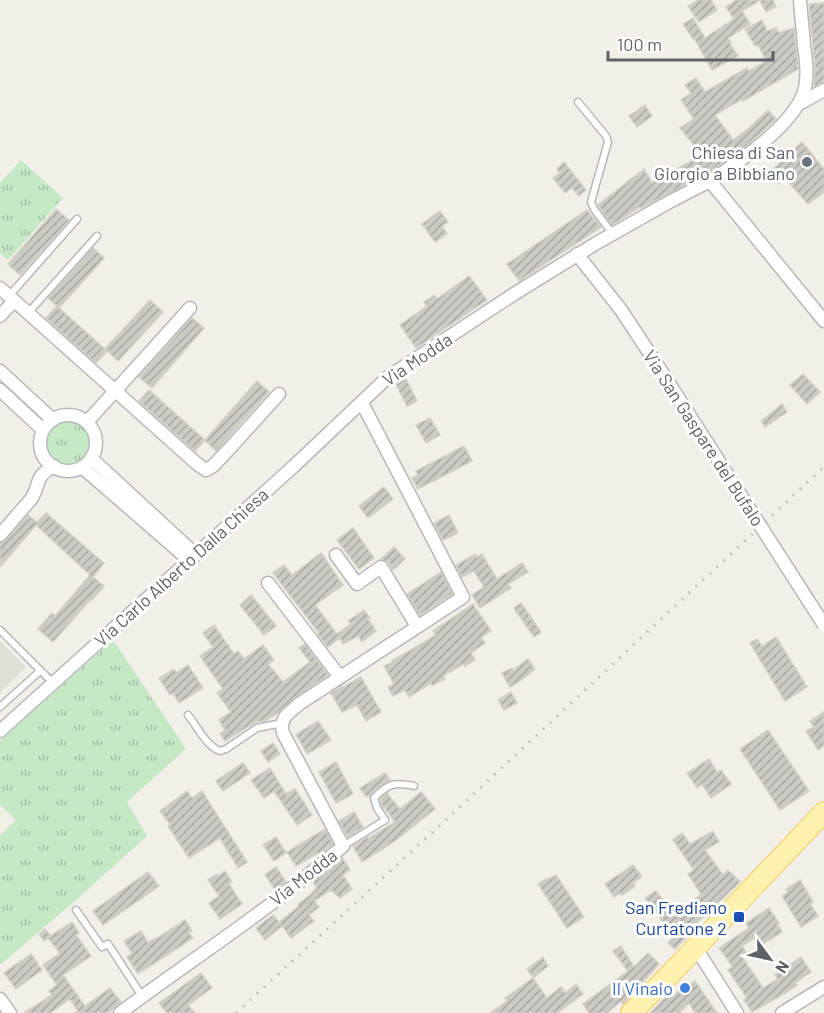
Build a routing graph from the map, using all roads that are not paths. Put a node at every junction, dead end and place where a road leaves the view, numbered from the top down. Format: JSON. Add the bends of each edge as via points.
{"nodes":[{"id":1,"x":800,"y":0,"type":"edge"},
{"id":2,"x":824,"y":90,"type":"edge"},
{"id":3,"x":578,"y":102,"type":"dead end"},
{"id":4,"x":798,"y":104,"type":"junction"},
{"id":5,"x":710,"y":181,"type":"junction"},
{"id":6,"x":77,"y":219,"type":"dead end"},
{"id":7,"x":612,"y":233,"type":"junction"},
{"id":8,"x":97,"y":236,"type":"dead end"},
{"id":9,"x":577,"y":254,"type":"junction"},
{"id":10,"x":8,"y":295,"type":"edge"},
{"id":11,"x":190,"y":308,"type":"dead end"},
{"id":12,"x":28,"y":313,"type":"junction"},
{"id":13,"x":0,"y":316,"type":"edge"},
{"id":14,"x":824,"y":321,"type":"edge"},
{"id":15,"x":0,"y":371,"type":"edge"},
{"id":16,"x":0,"y":390,"type":"edge"},
{"id":17,"x":115,"y":391,"type":"junction"},
{"id":18,"x":279,"y":394,"type":"dead end"},
{"id":19,"x":362,"y":403,"type":"junction"},
{"id":20,"x":52,"y":420,"type":"junction"},
{"id":21,"x":87,"y":422,"type":"junction"},
{"id":22,"x":44,"y":430,"type":"junction"},
{"id":23,"x":87,"y":462,"type":"junction"},
{"id":24,"x":54,"y":466,"type":"junction"},
{"id":25,"x":0,"y":535,"type":"edge"},
{"id":26,"x":336,"y":555,"type":"dead end"},
{"id":27,"x":192,"y":557,"type":"junction"},
{"id":28,"x":267,"y":583,"type":"dead end"},
{"id":29,"x":824,"y":625,"type":"edge"},
{"id":30,"x":417,"y":626,"type":"junction"},
{"id":31,"x":0,"y":630,"type":"edge"},
{"id":32,"x":40,"y":671,"type":"junction"},
{"id":33,"x":340,"y":677,"type":"junction"},
{"id":34,"x":52,"y":683,"type":"junction"},
{"id":35,"x":0,"y":707,"type":"edge"},
{"id":36,"x":188,"y":715,"type":"dead end"},
{"id":37,"x":282,"y":723,"type":"junction"},
{"id":38,"x":0,"y":731,"type":"edge"},
{"id":39,"x":414,"y":786,"type":"dead end"},
{"id":40,"x":824,"y":812,"type":"edge"},
{"id":41,"x":343,"y":846,"type":"junction"},
{"id":42,"x":76,"y":910,"type":"dead end"},
{"id":43,"x":696,"y":948,"type":"junction"},
{"id":44,"x":824,"y":987,"type":"edge"},
{"id":45,"x":142,"y":996,"type":"junction"},
{"id":46,"x":0,"y":999,"type":"edge"},
{"id":47,"x":10,"y":1013,"type":"edge"},
{"id":48,"x":120,"y":1013,"type":"edge"},
{"id":49,"x":631,"y":1013,"type":"edge"},
{"id":50,"x":737,"y":1013,"type":"edge"},
{"id":51,"x":782,"y":1013,"type":"edge"}],
"edges":[{"from":1,"to":4,"type":"street","via":[[807,73]]},
{"from":2,"to":4,"type":"street"},
{"from":3,"to":7,"type":"lane","via":[[608,142],[591,202]]},
{"from":4,"to":5,"type":"street","name":"Via Modda","via":[[766,139]]},
{"from":5,"to":7,"type":"street","name":"Via Modda"},
{"from":5,"to":14,"type":"street"},
{"from":6,"to":10,"type":"lane"},
{"from":7,"to":9,"type":"street","name":"Via Modda"},
{"from":8,"to":12,"type":"lane"},
{"from":9,"to":19,"type":"street","name":"Via Modda","via":[[401,368]]},
{"from":9,"to":29,"type":"street","name":"Via San Gaspare del Bufalo","bridge":true,"via":[[621,310]]},
{"from":10,"to":12,"type":"street"},
{"from":10,"to":13,"type":"street"},
{"from":11,"to":17,"type":"street"},
{"from":12,"to":17,"type":"street"},
{"from":15,"to":20,"type":"street"},
{"from":16,"to":22,"type":"street"},
{"from":17,"to":18,"type":"street","via":[[206,470]]},
{"from":17,"to":21,"type":"street"},
{"from":19,"to":27,"type":"street","name":"Via Carlo Alberto Dalla Chiesa"},
{"from":19,"to":30,"type":"street","via":[[463,597]]},
{"from":20,"to":21,"type":"street","via":[[70,415]]},
{"from":20,"to":22,"type":"street"},
{"from":21,"to":23,"type":"street","via":[[93,429],[95,448]]},
{"from":22,"to":24,"type":"street","via":[[41,450]]},
{"from":23,"to":24,"type":"street","via":[[68,470]]},
{"from":23,"to":27,"type":"street"},
{"from":24,"to":25,"type":"street","via":[[41,475],[32,498]]},
{"from":26,"to":30,"type":"street","via":[[357,584],[381,567]]},
{"from":27,"to":34,"type":"street","name":"Via Carlo Alberto Dalla Chiesa"},
{"from":28,"to":33,"type":"street"},
{"from":30,"to":33,"type":"street"},
{"from":31,"to":32,"type":"lane"},
{"from":32,"to":34,"type":"lane"},
{"from":32,"to":35,"type":"lane"},
{"from":33,"to":37,"type":"street","via":[[299,704]]},
{"from":34,"to":38,"type":"street","name":"Via Carlo Alberto Dalla Chiesa"},
{"from":36,"to":37,"type":"lane","via":[[214,749],[220,751],[257,728]]},
{"from":37,"to":41,"type":"street","name":"Via Modda","via":[[283,733]]},
{"from":39,"to":41,"type":"lane","via":[[397,783],[382,789],[374,798],[385,820]]},
{"from":40,"to":43,"type":"main road"},
{"from":41,"to":45,"type":"street","name":"Via Modda","via":[[312,873]]},
{"from":42,"to":45,"type":"lane","via":[[102,947],[108,944]]},
{"from":43,"to":49,"type":"main road"},
{"from":43,"to":50,"type":"street"},
{"from":44,"to":51,"type":"street"},
{"from":45,"to":48,"type":"street","name":"Via Modda"},
{"from":46,"to":47,"type":"street"}]}
